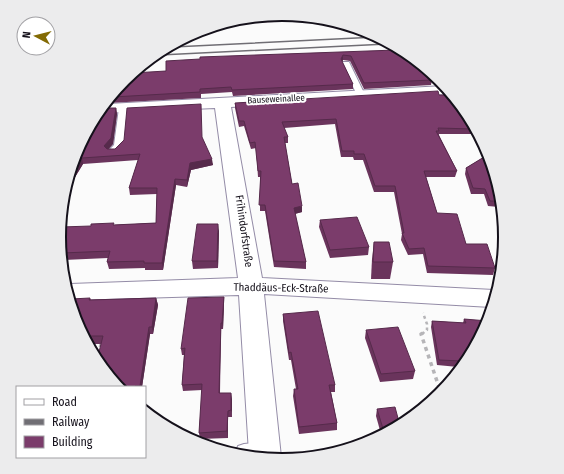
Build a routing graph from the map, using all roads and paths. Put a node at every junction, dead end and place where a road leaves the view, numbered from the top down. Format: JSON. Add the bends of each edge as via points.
{"nodes":[{"id":1,"x":346,"y":64,"type":"edge"},
{"id":2,"x":440,"y":90,"type":"edge"},
{"id":3,"x":362,"y":94,"type":"junction"},
{"id":4,"x":222,"y":102,"type":"junction"},
{"id":5,"x":123,"y":108,"type":"junction"},
{"id":6,"x":109,"y":109,"type":"edge"},
{"id":7,"x":112,"y":152,"type":"edge"},
{"id":8,"x":252,"y":286,"type":"junction"},
{"id":9,"x":73,"y":292,"type":"edge"},
{"id":10,"x":416,"y":293,"type":"junction"},
{"id":11,"x":490,"y":298,"type":"edge"},
{"id":12,"x":104,"y":334,"type":"edge"},
{"id":13,"x":99,"y":352,"type":"edge"},
{"id":14,"x":439,"y":386,"type":"edge"},
{"id":15,"x":258,"y":452,"type":"edge"}],
"edges":[{"from":1,"to":3,"type":"lane"},
{"from":2,"to":3,"type":"street","name":"Bauseweinallee"},
{"from":3,"to":4,"type":"street","name":"Bauseweinallee"},
{"from":4,"to":5,"type":"street","name":"Bauseweinallee"},
{"from":4,"to":8,"type":"street","name":"Frihindorfstraße"},
{"from":5,"to":6,"type":"street","name":"Bauseweinallee"},
{"from":5,"to":7,"type":"lane","via":[[119,146]]},
{"from":8,"to":9,"type":"street","name":"Thaddäus-Eck-Straße"},
{"from":8,"to":10,"type":"street","name":"Thaddäus-Eck-Straße"},
{"from":8,"to":15,"type":"street","name":"Frihindorfstraße"},
{"from":10,"to":11,"type":"street","name":"Thaddäus-Eck-Straße"},
{"from":10,"to":14,"type":"path","via":[[427,324],[427,330],[421,334]]},
{"from":12,"to":13,"type":"path"}]}
